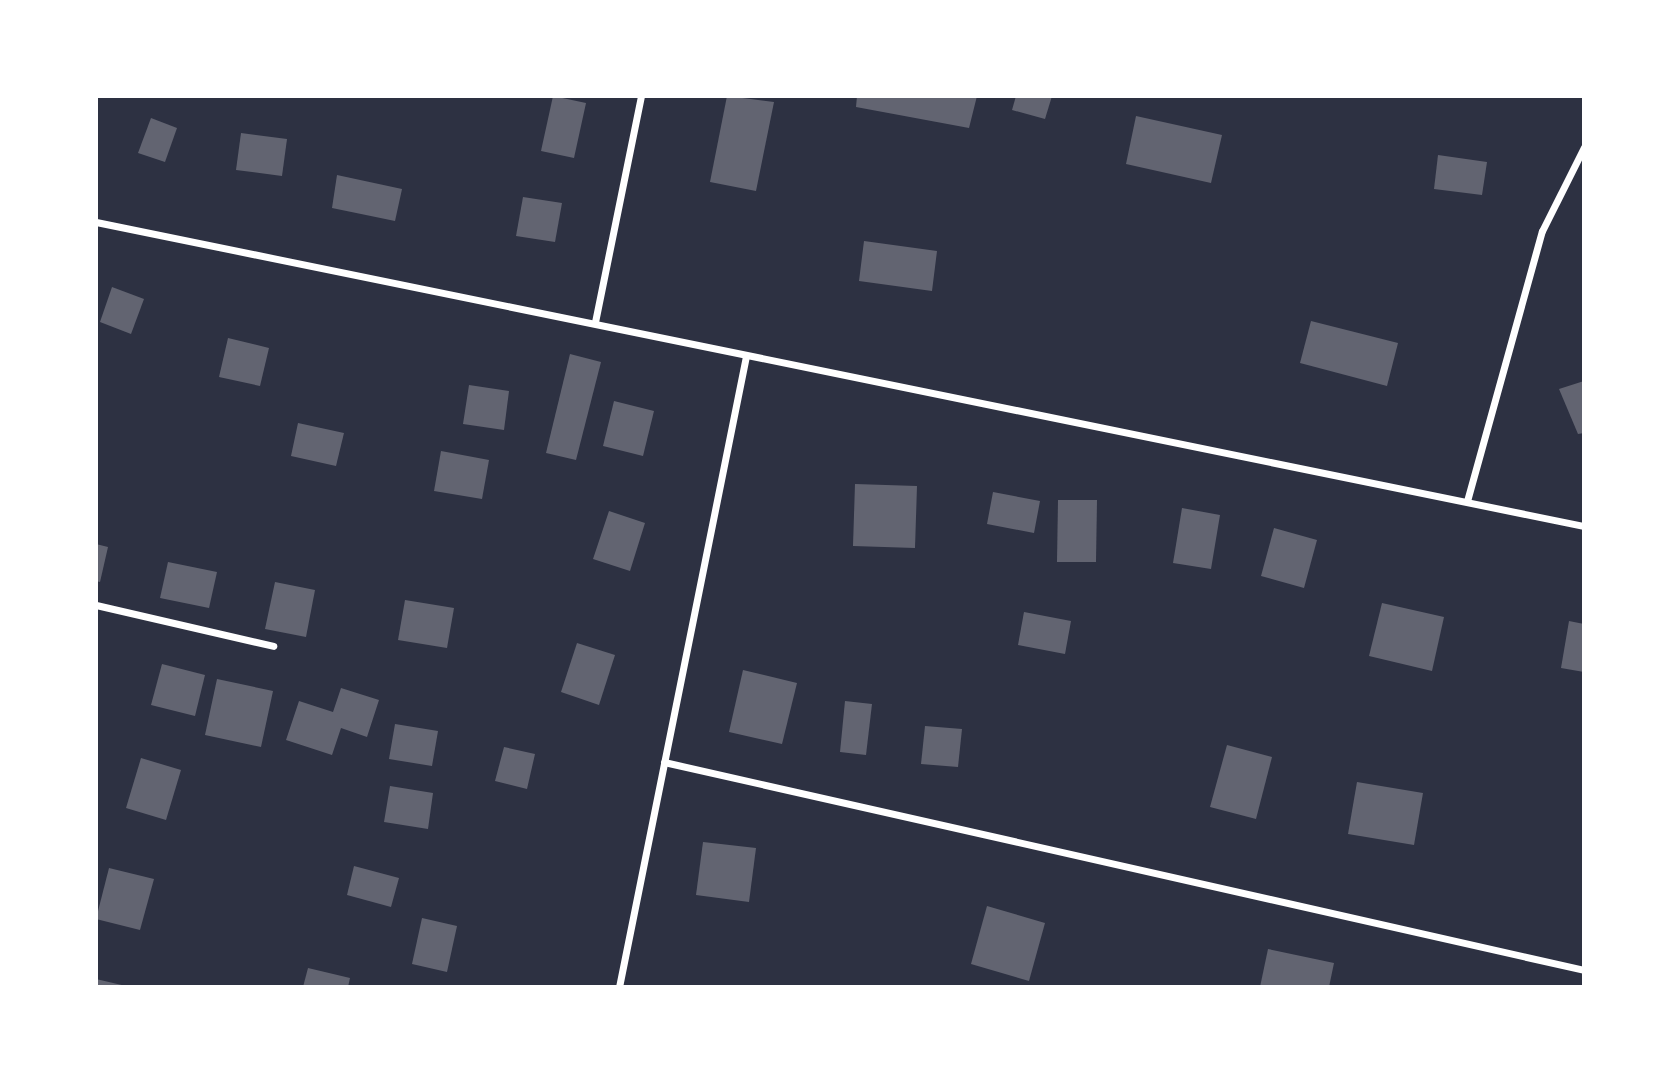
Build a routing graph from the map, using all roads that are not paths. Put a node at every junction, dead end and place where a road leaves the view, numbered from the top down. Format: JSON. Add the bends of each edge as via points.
{"nodes":[{"id":1,"x":641,"y":96,"type":"edge"},
{"id":2,"x":1584,"y":147,"type":"edge"},
{"id":3,"x":96,"y":222,"type":"edge"},
{"id":4,"x":595,"y":322,"type":"junction"},
{"id":5,"x":746,"y":356,"type":"junction"},
{"id":6,"x":1467,"y":501,"type":"junction"},
{"id":7,"x":1584,"y":526,"type":"edge"},
{"id":8,"x":96,"y":605,"type":"edge"},
{"id":9,"x":274,"y":646,"type":"dead end"},
{"id":10,"x":664,"y":762,"type":"junction"},
{"id":11,"x":1584,"y":970,"type":"edge"},
{"id":12,"x":619,"y":987,"type":"edge"}],
"edges":[{"from":1,"to":4,"type":"street"},
{"from":2,"to":6,"type":"street","via":[[1542,232]]},
{"from":3,"to":4,"type":"street"},
{"from":4,"to":5,"type":"street"},
{"from":5,"to":6,"type":"street"},
{"from":5,"to":10,"type":"street"},
{"from":6,"to":7,"type":"street"},
{"from":8,"to":9,"type":"street"},
{"from":10,"to":11,"type":"street"},
{"from":10,"to":12,"type":"street"}]}
